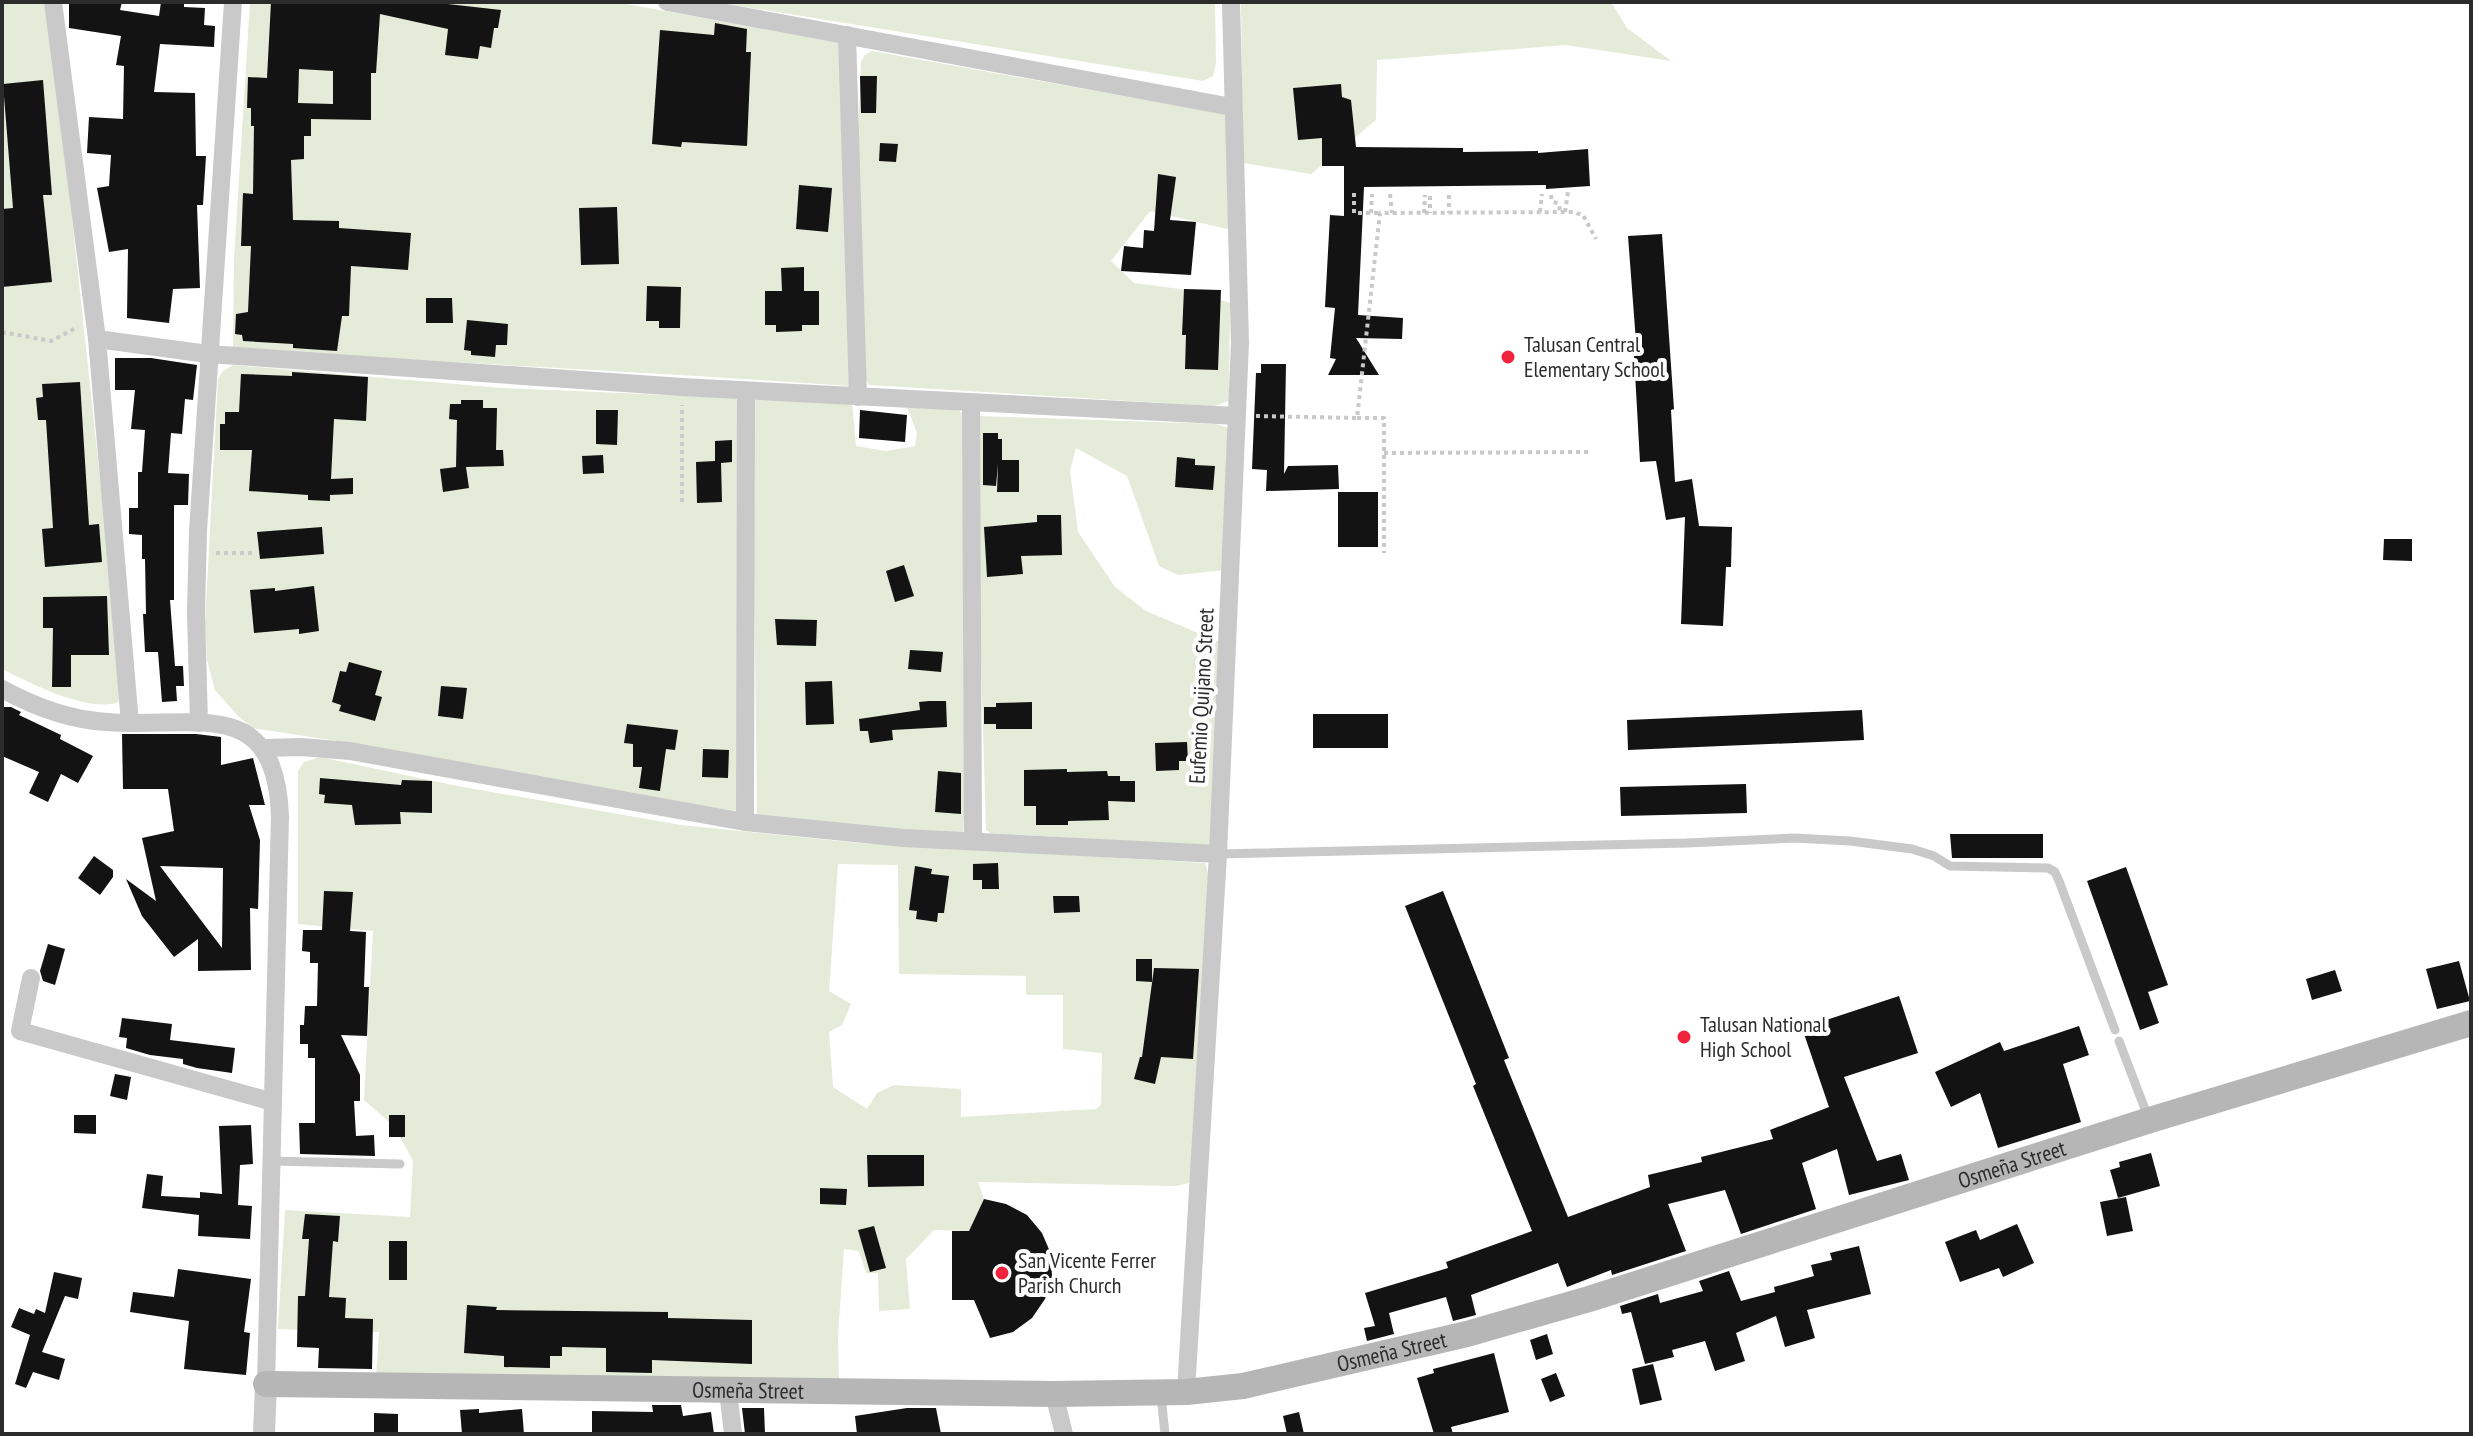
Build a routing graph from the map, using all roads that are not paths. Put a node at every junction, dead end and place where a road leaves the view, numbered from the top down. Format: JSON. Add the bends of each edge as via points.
{"nodes":[{"id":1,"x":53,"y":2,"type":"edge"},
{"id":2,"x":233,"y":2,"type":"edge"},
{"id":3,"x":667,"y":2,"type":"edge"},
{"id":4,"x":1231,"y":2,"type":"edge"},
{"id":5,"x":847,"y":35,"type":"junction"},
{"id":6,"x":1232,"y":107,"type":"junction"},
{"id":7,"x":96,"y":331,"type":"junction"},
{"id":8,"x":208,"y":354,"type":"junction"},
{"id":9,"x":746,"y":391,"type":"junction"},
{"id":10,"x":858,"y":397,"type":"junction"},
{"id":11,"x":971,"y":402,"type":"junction"},
{"id":12,"x":1237,"y":416,"type":"junction"},
{"id":13,"x":2,"y":689,"type":"edge"},
{"id":14,"x":130,"y":723,"type":"junction"},
{"id":15,"x":199,"y":723,"type":"junction"},
{"id":16,"x":264,"y":748,"type":"junction"},
{"id":17,"x":745,"y":822,"type":"junction"},
{"id":18,"x":973,"y":841,"type":"junction"},
{"id":19,"x":1218,"y":854,"type":"junction"},
{"id":20,"x":31,"y":978,"type":"dead end"},
{"id":21,"x":2471,"y":1023,"type":"edge"},
{"id":22,"x":2115,"y":1030,"type":"dead end"},
{"id":23,"x":2119,"y":1041,"type":"dead end"},
{"id":24,"x":273,"y":1102,"type":"junction"},
{"id":25,"x":2150,"y":1120,"type":"junction"},
{"id":26,"x":272,"y":1161,"type":"junction"},
{"id":27,"x":400,"y":1164,"type":"dead end"},
{"id":28,"x":266,"y":1384,"type":"junction"},
{"id":29,"x":728,"y":1390,"type":"junction"},
{"id":30,"x":1173,"y":1392,"type":"junction"},
{"id":31,"x":1054,"y":1394,"type":"junction"},
{"id":32,"x":264,"y":1434,"type":"edge"},
{"id":33,"x":733,"y":1434,"type":"edge"},
{"id":34,"x":1064,"y":1434,"type":"edge"},
{"id":35,"x":1165,"y":1434,"type":"edge"}],
"edges":[{"from":1,"to":7,"type":"street"},
{"from":2,"to":8,"type":"street"},
{"from":3,"to":5,"type":"street"},
{"from":4,"to":6,"type":"street","name":"Eufemio Quijano Street"},
{"from":5,"to":6,"type":"street"},
{"from":5,"to":10,"type":"street"},
{"from":6,"to":12,"type":"street","name":"Eufemio Quijano Street","via":[[1240,343]]},
{"from":7,"to":8,"type":"street"},
{"from":7,"to":14,"type":"street"},
{"from":8,"to":9,"type":"street"},
{"from":8,"to":15,"type":"street","via":[[198,553]]},
{"from":9,"to":10,"type":"street"},
{"from":9,"to":17,"type":"street"},
{"from":10,"to":11,"type":"street"},
{"from":11,"to":12,"type":"street"},
{"from":11,"to":18,"type":"street"},
{"from":12,"to":19,"type":"street","name":"Eufemio Quijano Street"},
{"from":13,"to":14,"type":"street","via":[[63,715]]},
{"from":14,"to":15,"type":"street"},
{"from":15,"to":16,"type":"street","via":[[230,727]]},
{"from":16,"to":17,"type":"street","via":[[350,751]]},
{"from":16,"to":24,"type":"street","via":[[277,779],[280,816]]},
{"from":17,"to":18,"type":"street"},
{"from":18,"to":19,"type":"street"},
{"from":19,"to":22,"type":"lane","via":[[1794,838],[1912,849],[1950,866],[2051,869]]},
{"from":19,"to":30,"type":"street","name":"Eufemio Quijano Street"},
{"from":20,"to":24,"type":"street","via":[[20,1031]]},
{"from":21,"to":25,"type":"main road","name":"Osmeña Street"},
{"from":23,"to":25,"type":"lane"},
{"from":24,"to":26,"type":"street"},
{"from":25,"to":30,"type":"main road","name":"Osmeña Street","via":[[1467,1334],[1243,1386]]},
{"from":26,"to":27,"type":"lane"},
{"from":26,"to":28,"type":"street"},
{"from":28,"to":29,"type":"main road","name":"Osmeña Street"},
{"from":28,"to":32,"type":"street"},
{"from":29,"to":31,"type":"main road","name":"Osmeña Street"},
{"from":29,"to":33,"type":"street"},
{"from":30,"to":31,"type":"main road","name":"Osmeña Street"},
{"from":30,"to":35,"type":"lane"},
{"from":31,"to":34,"type":"street"}]}
